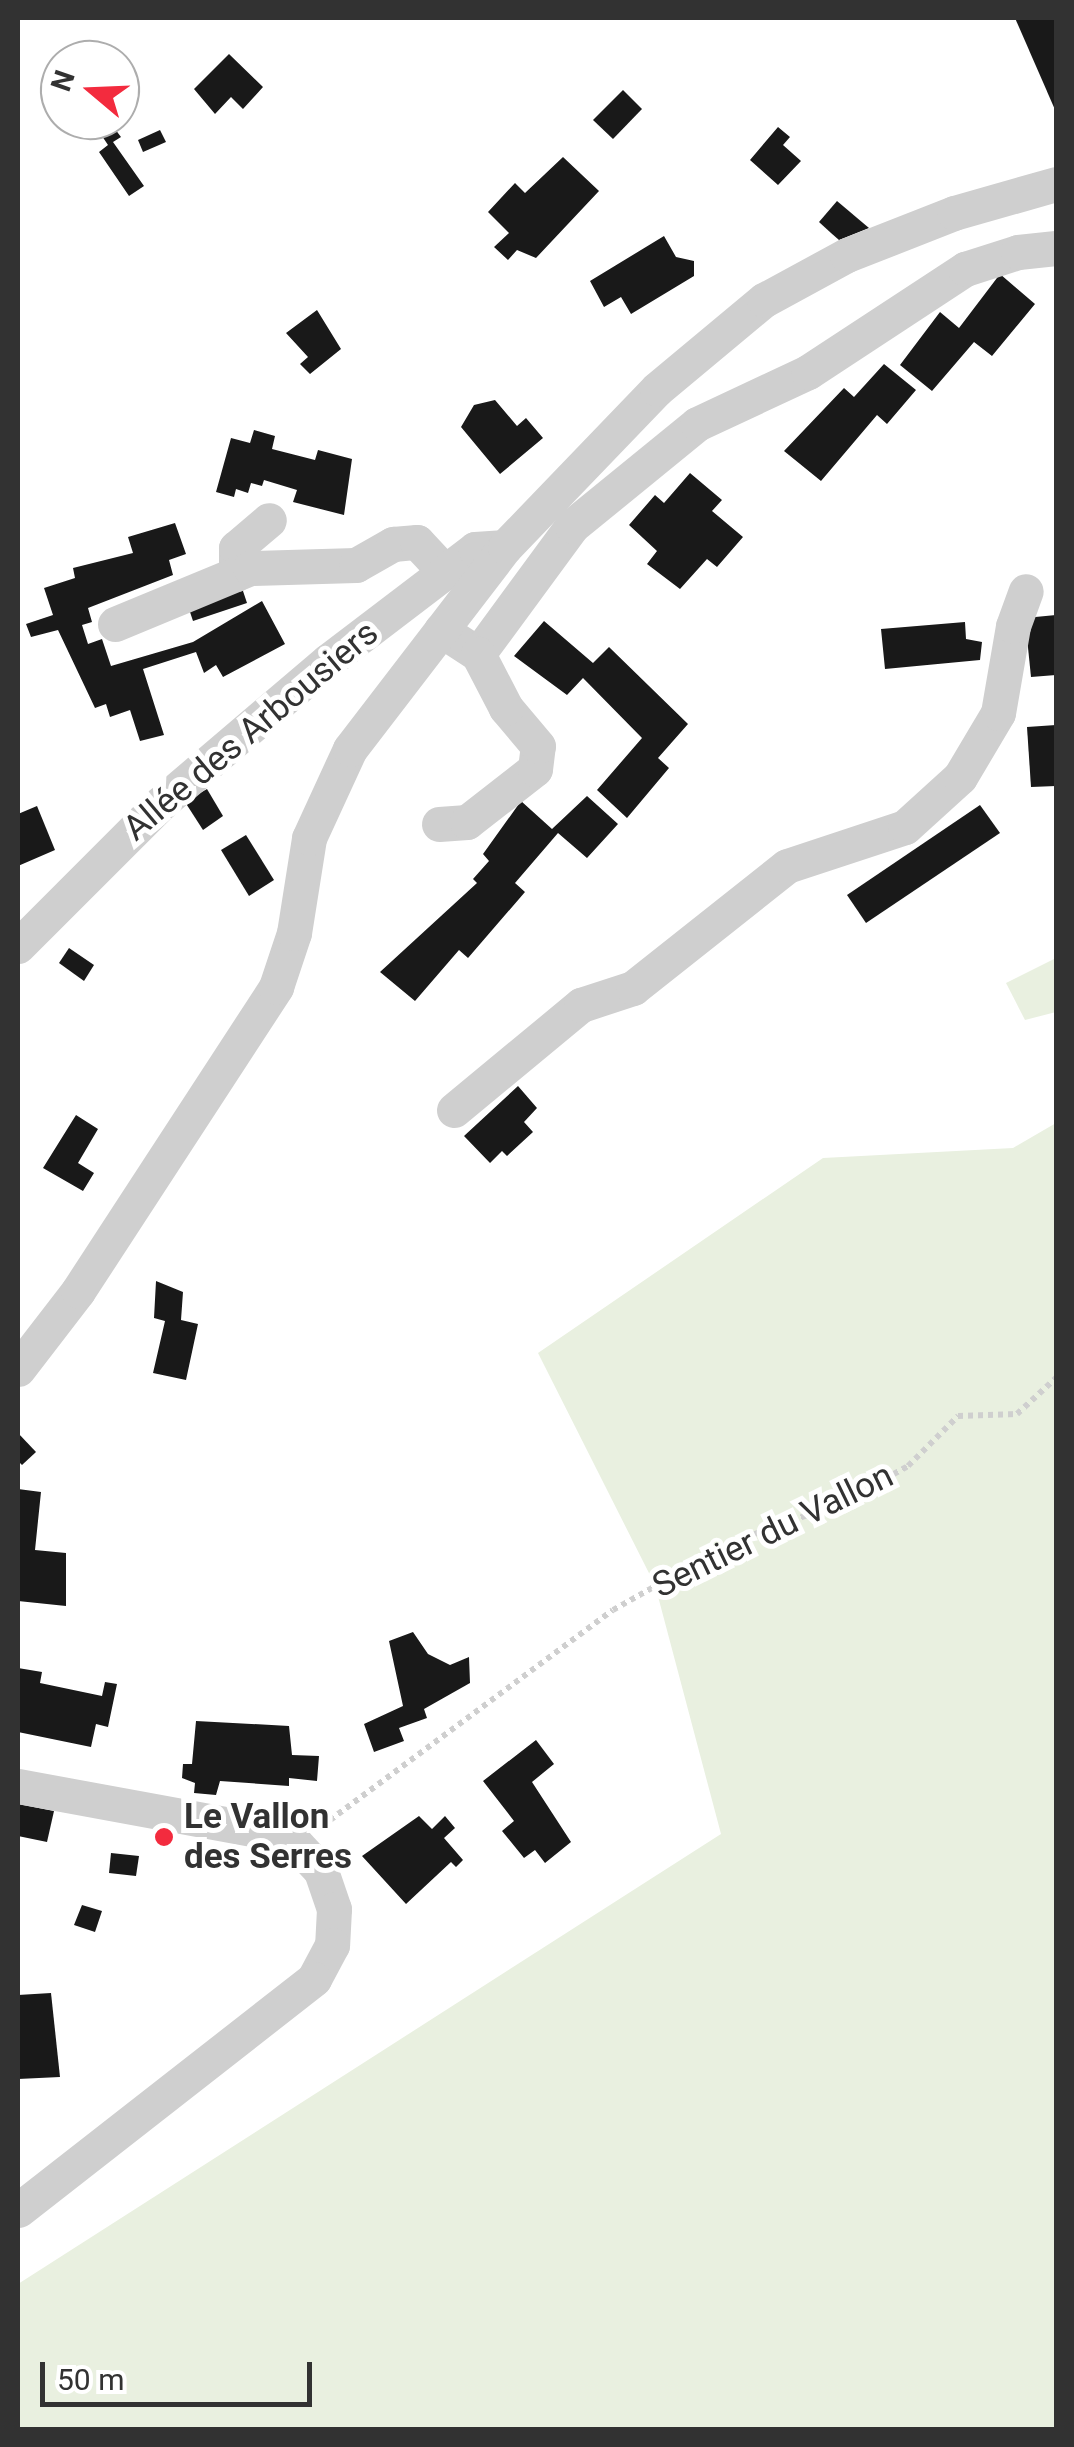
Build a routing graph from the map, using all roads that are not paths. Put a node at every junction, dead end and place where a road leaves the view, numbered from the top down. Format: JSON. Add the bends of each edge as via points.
{"nodes":[{"id":1,"x":1056,"y":184,"type":"edge"},
{"id":2,"x":1056,"y":248,"type":"edge"},
{"id":3,"x":269,"y":520,"type":"dead end"},
{"id":4,"x":504,"y":547,"type":"junction"},
{"id":5,"x":445,"y":572,"type":"junction"},
{"id":6,"x":236,"y":574,"type":"junction"},
{"id":7,"x":1026,"y":591,"type":"dead end"},
{"id":8,"x":115,"y":624,"type":"dead end"},
{"id":9,"x":440,"y":630,"type":"junction"},
{"id":10,"x":478,"y":654,"type":"junction"},
{"id":11,"x":439,"y":824,"type":"dead end"},
{"id":12,"x":18,"y":946,"type":"edge"},
{"id":13,"x":454,"y":1110,"type":"dead end"},
{"id":14,"x":18,"y":1369,"type":"edge"},
{"id":15,"x":18,"y":1786,"type":"edge"},
{"id":16,"x":18,"y":2210,"type":"edge"}],
"edges":[{"from":1,"to":4,"type":"street","via":[[954,213],[847,255],[764,300],[658,389]]},
{"from":2,"to":10,"type":"street","via":[[965,269],[808,372],[697,424],[572,526]]},
{"from":3,"to":6,"type":"street","via":[[236,548]]},
{"from":4,"to":5,"type":"street","name":"Allée des Arbousiers","via":[[475,549]]},
{"from":4,"to":9,"type":"street"},
{"from":5,"to":6,"type":"street","via":[[417,542],[393,544],[356,565]]},
{"from":5,"to":12,"type":"street","name":"Allée des Arbousiers","via":[[161,802]]},
{"from":6,"to":8,"type":"street"},
{"from":7,"to":13,"type":"street","via":[[998,713],[960,777],[905,826],[787,866],[634,988],[581,1005]]},
{"from":9,"to":10,"type":"street"},
{"from":9,"to":14,"type":"street","via":[[350,749],[326,792],[276,987],[78,1291]]},
{"from":10,"to":11,"type":"street","via":[[506,708],[538,746],[535,769],[467,822]]},
{"from":15,"to":16,"type":"street","via":[[247,1825],[296,1844],[321,1870],[334,1910],[332,1944],[314,1979]]}]}
